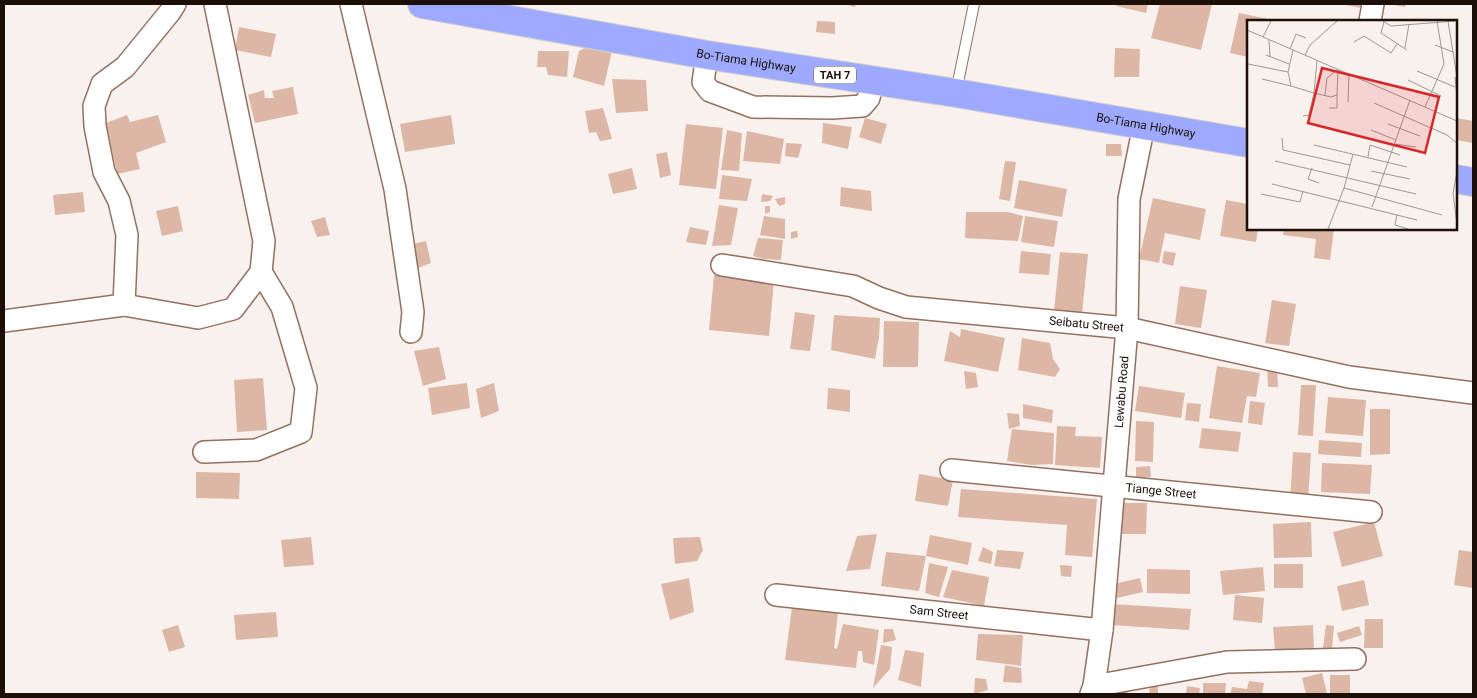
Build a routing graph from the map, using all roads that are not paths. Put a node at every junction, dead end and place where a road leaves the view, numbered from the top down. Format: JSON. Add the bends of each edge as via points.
{"nodes":[{"id":1,"x":175,"y":4,"type":"edge"},
{"id":2,"x":215,"y":4,"type":"edge"},
{"id":3,"x":351,"y":4,"type":"edge"},
{"id":4,"x":422,"y":4,"type":"edge"},
{"id":5,"x":974,"y":4,"type":"edge"},
{"id":6,"x":1373,"y":4,"type":"edge"},
{"id":7,"x":1370,"y":20,"type":"edge"},
{"id":8,"x":707,"y":55,"type":"junction"},
{"id":9,"x":873,"y":80,"type":"junction"},
{"id":10,"x":956,"y":93,"type":"junction"},
{"id":11,"x":1144,"y":125,"type":"junction"},
{"id":12,"x":1247,"y":143,"type":"edge"},
{"id":13,"x":1457,"y":179,"type":"edge"},
{"id":14,"x":1473,"y":182,"type":"edge"},
{"id":15,"x":722,"y":265,"type":"dead end"},
{"id":16,"x":262,"y":272,"type":"junction"},
{"id":17,"x":124,"y":305,"type":"junction"},
{"id":18,"x":4,"y":321,"type":"edge"},
{"id":19,"x":1127,"y":328,"type":"junction"},
{"id":20,"x":411,"y":332,"type":"dead end"},
{"id":21,"x":1463,"y":391,"type":"edge"},
{"id":22,"x":204,"y":452,"type":"dead end"},
{"id":23,"x":951,"y":470,"type":"dead end"},
{"id":24,"x":1113,"y":486,"type":"junction"},
{"id":25,"x":1371,"y":512,"type":"dead end"},
{"id":26,"x":776,"y":594,"type":"dead end"},
{"id":27,"x":1102,"y":630,"type":"junction"},
{"id":28,"x":1355,"y":658,"type":"dead end"},
{"id":29,"x":1092,"y":690,"type":"edge"}],
"edges":[{"from":1,"to":17,"type":"street","via":[[125,67],[102,84],[94,106],[104,172],[119,200],[127,235]]},
{"from":2,"to":16,"type":"street","via":[[264,241]]},
{"from":3,"to":20,"type":"street","via":[[395,189],[413,312]]},
{"from":4,"to":8,"type":"highway","name":"Bo-Tiama Highway","number":"TAH 7"},
{"from":5,"to":10,"type":"lane"},
{"from":6,"to":7,"type":"street"},
{"from":8,"to":9,"type":"highway","name":"Bo-Tiama Highway","number":"TAH 7"},
{"from":8,"to":9,"type":"street","via":[[703,82],[710,92],[753,106],[862,106],[869,98]]},
{"from":9,"to":10,"type":"highway","name":"Bo-Tiama Highway","number":"TAH 7"},
{"from":10,"to":11,"type":"highway","name":"Bo-Tiama Highway","number":"TAH 7"},
{"from":11,"to":12,"type":"highway","name":"Bo-Tiama Highway","number":"TAH 7"},
{"from":11,"to":19,"type":"street","name":"Lewabu Road","via":[[1129,199]]},
{"from":13,"to":14,"type":"highway"},
{"from":15,"to":19,"type":"street","name":"Seibatu Street","via":[[853,286],[906,307]]},
{"from":16,"to":17,"type":"street","via":[[233,309],[198,318]]},
{"from":16,"to":22,"type":"street","via":[[282,307],[306,388],[301,432],[256,450]]},
{"from":17,"to":18,"type":"street"},
{"from":19,"to":21,"type":"street","name":"Seibatu Street","via":[[1349,378]]},
{"from":19,"to":24,"type":"street","name":"Lewabu Road"},
{"from":23,"to":24,"type":"street","name":"Tiange Street"},
{"from":24,"to":25,"type":"street","name":"Tiange Street"},
{"from":24,"to":27,"type":"street","name":"Lewabu Road"},
{"from":26,"to":27,"type":"street","name":"Sam Street"},
{"from":27,"to":29,"type":"street","name":"Lewabu Road"},
{"from":28,"to":29,"type":"street","via":[[1227,662]]}]}
